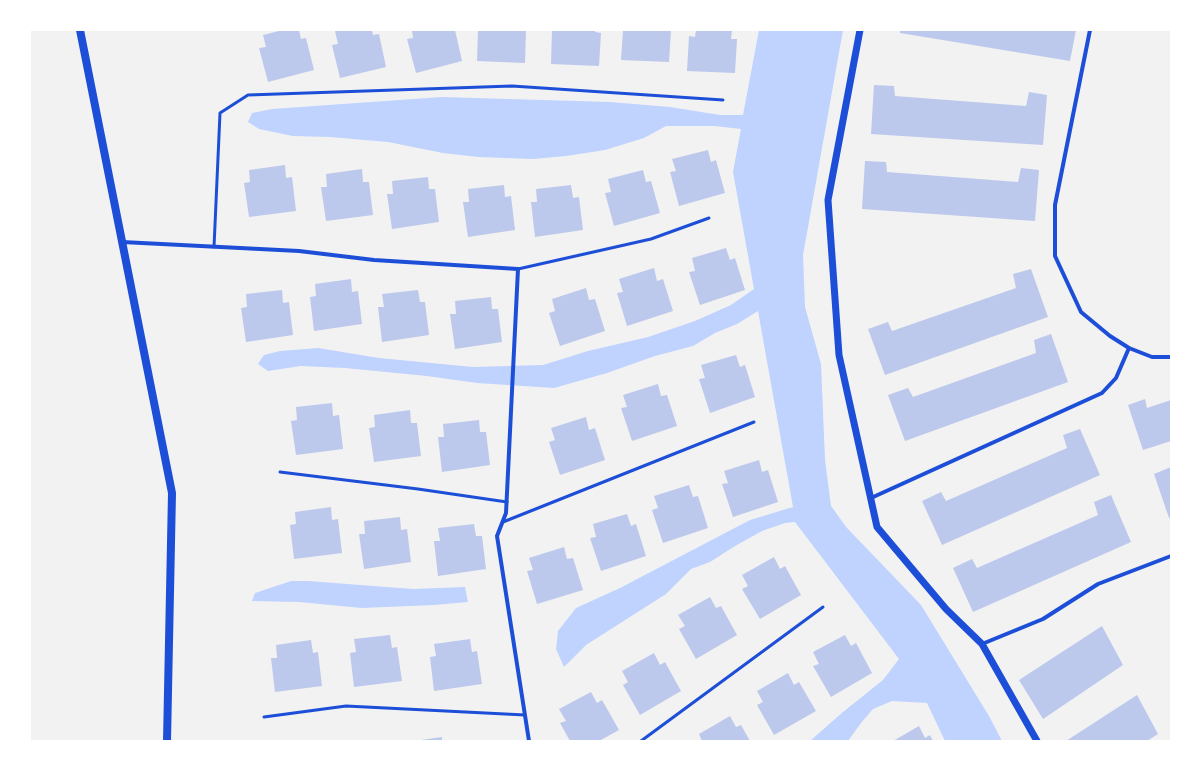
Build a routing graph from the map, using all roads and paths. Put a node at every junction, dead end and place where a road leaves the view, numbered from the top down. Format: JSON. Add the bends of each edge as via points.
{"nodes":[{"id":1,"x":80,"y":30,"type":"edge"},
{"id":2,"x":860,"y":30,"type":"edge"},
{"id":3,"x":1090,"y":30,"type":"edge"},
{"id":4,"x":724,"y":100,"type":"dead end"},
{"id":5,"x":710,"y":218,"type":"dead end"},
{"id":6,"x":122,"y":242,"type":"junction"},
{"id":7,"x":214,"y":247,"type":"junction"},
{"id":8,"x":518,"y":269,"type":"junction"},
{"id":9,"x":1129,"y":348,"type":"junction"},
{"id":10,"x":1171,"y":357,"type":"edge"},
{"id":11,"x":754,"y":422,"type":"dead end"},
{"id":12,"x":280,"y":472,"type":"dead end"},
{"id":13,"x":870,"y":498,"type":"junction"},
{"id":14,"x":507,"y":502,"type":"junction"},
{"id":15,"x":503,"y":522,"type":"junction"},
{"id":16,"x":1171,"y":556,"type":"edge"},
{"id":17,"x":823,"y":607,"type":"dead end"},
{"id":18,"x":982,"y":644,"type":"junction"},
{"id":19,"x":525,"y":714,"type":"junction"},
{"id":20,"x":264,"y":717,"type":"dead end"},
{"id":21,"x":167,"y":741,"type":"edge"},
{"id":22,"x":529,"y":741,"type":"edge"},
{"id":23,"x":641,"y":741,"type":"edge"},
{"id":24,"x":1037,"y":741,"type":"edge"}],
"edges":[{"from":1,"to":6,"type":"main road"},
{"from":2,"to":13,"type":"street","via":[[828,200],[839,355]]},
{"from":3,"to":9,"type":"street","via":[[1055,205],[1055,256],[1081,312]]},
{"from":4,"to":7,"type":"lane","via":[[512,86],[248,95],[220,113]]},
{"from":5,"to":8,"type":"lane","via":[[651,239]]},
{"from":6,"to":7,"type":"street"},
{"from":6,"to":21,"type":"main road","via":[[172,493]]},
{"from":7,"to":8,"type":"street","via":[[298,251],[374,260]]},
{"from":8,"to":14,"type":"street"},
{"from":9,"to":10,"type":"street","via":[[1152,357]]},
{"from":9,"to":13,"type":"street","via":[[1116,378],[1102,393]]},
{"from":11,"to":15,"type":"lane"},
{"from":12,"to":14,"type":"lane"},
{"from":13,"to":18,"type":"street","via":[[877,526],[946,609]]},
{"from":14,"to":15,"type":"street"},
{"from":15,"to":19,"type":"street","via":[[497,536]]},
{"from":16,"to":18,"type":"street","via":[[1098,584],[1043,619]]},
{"from":17,"to":23,"type":"lane"},
{"from":18,"to":24,"type":"street"},
{"from":19,"to":20,"type":"lane","via":[[346,706]]},
{"from":19,"to":22,"type":"street"}]}
